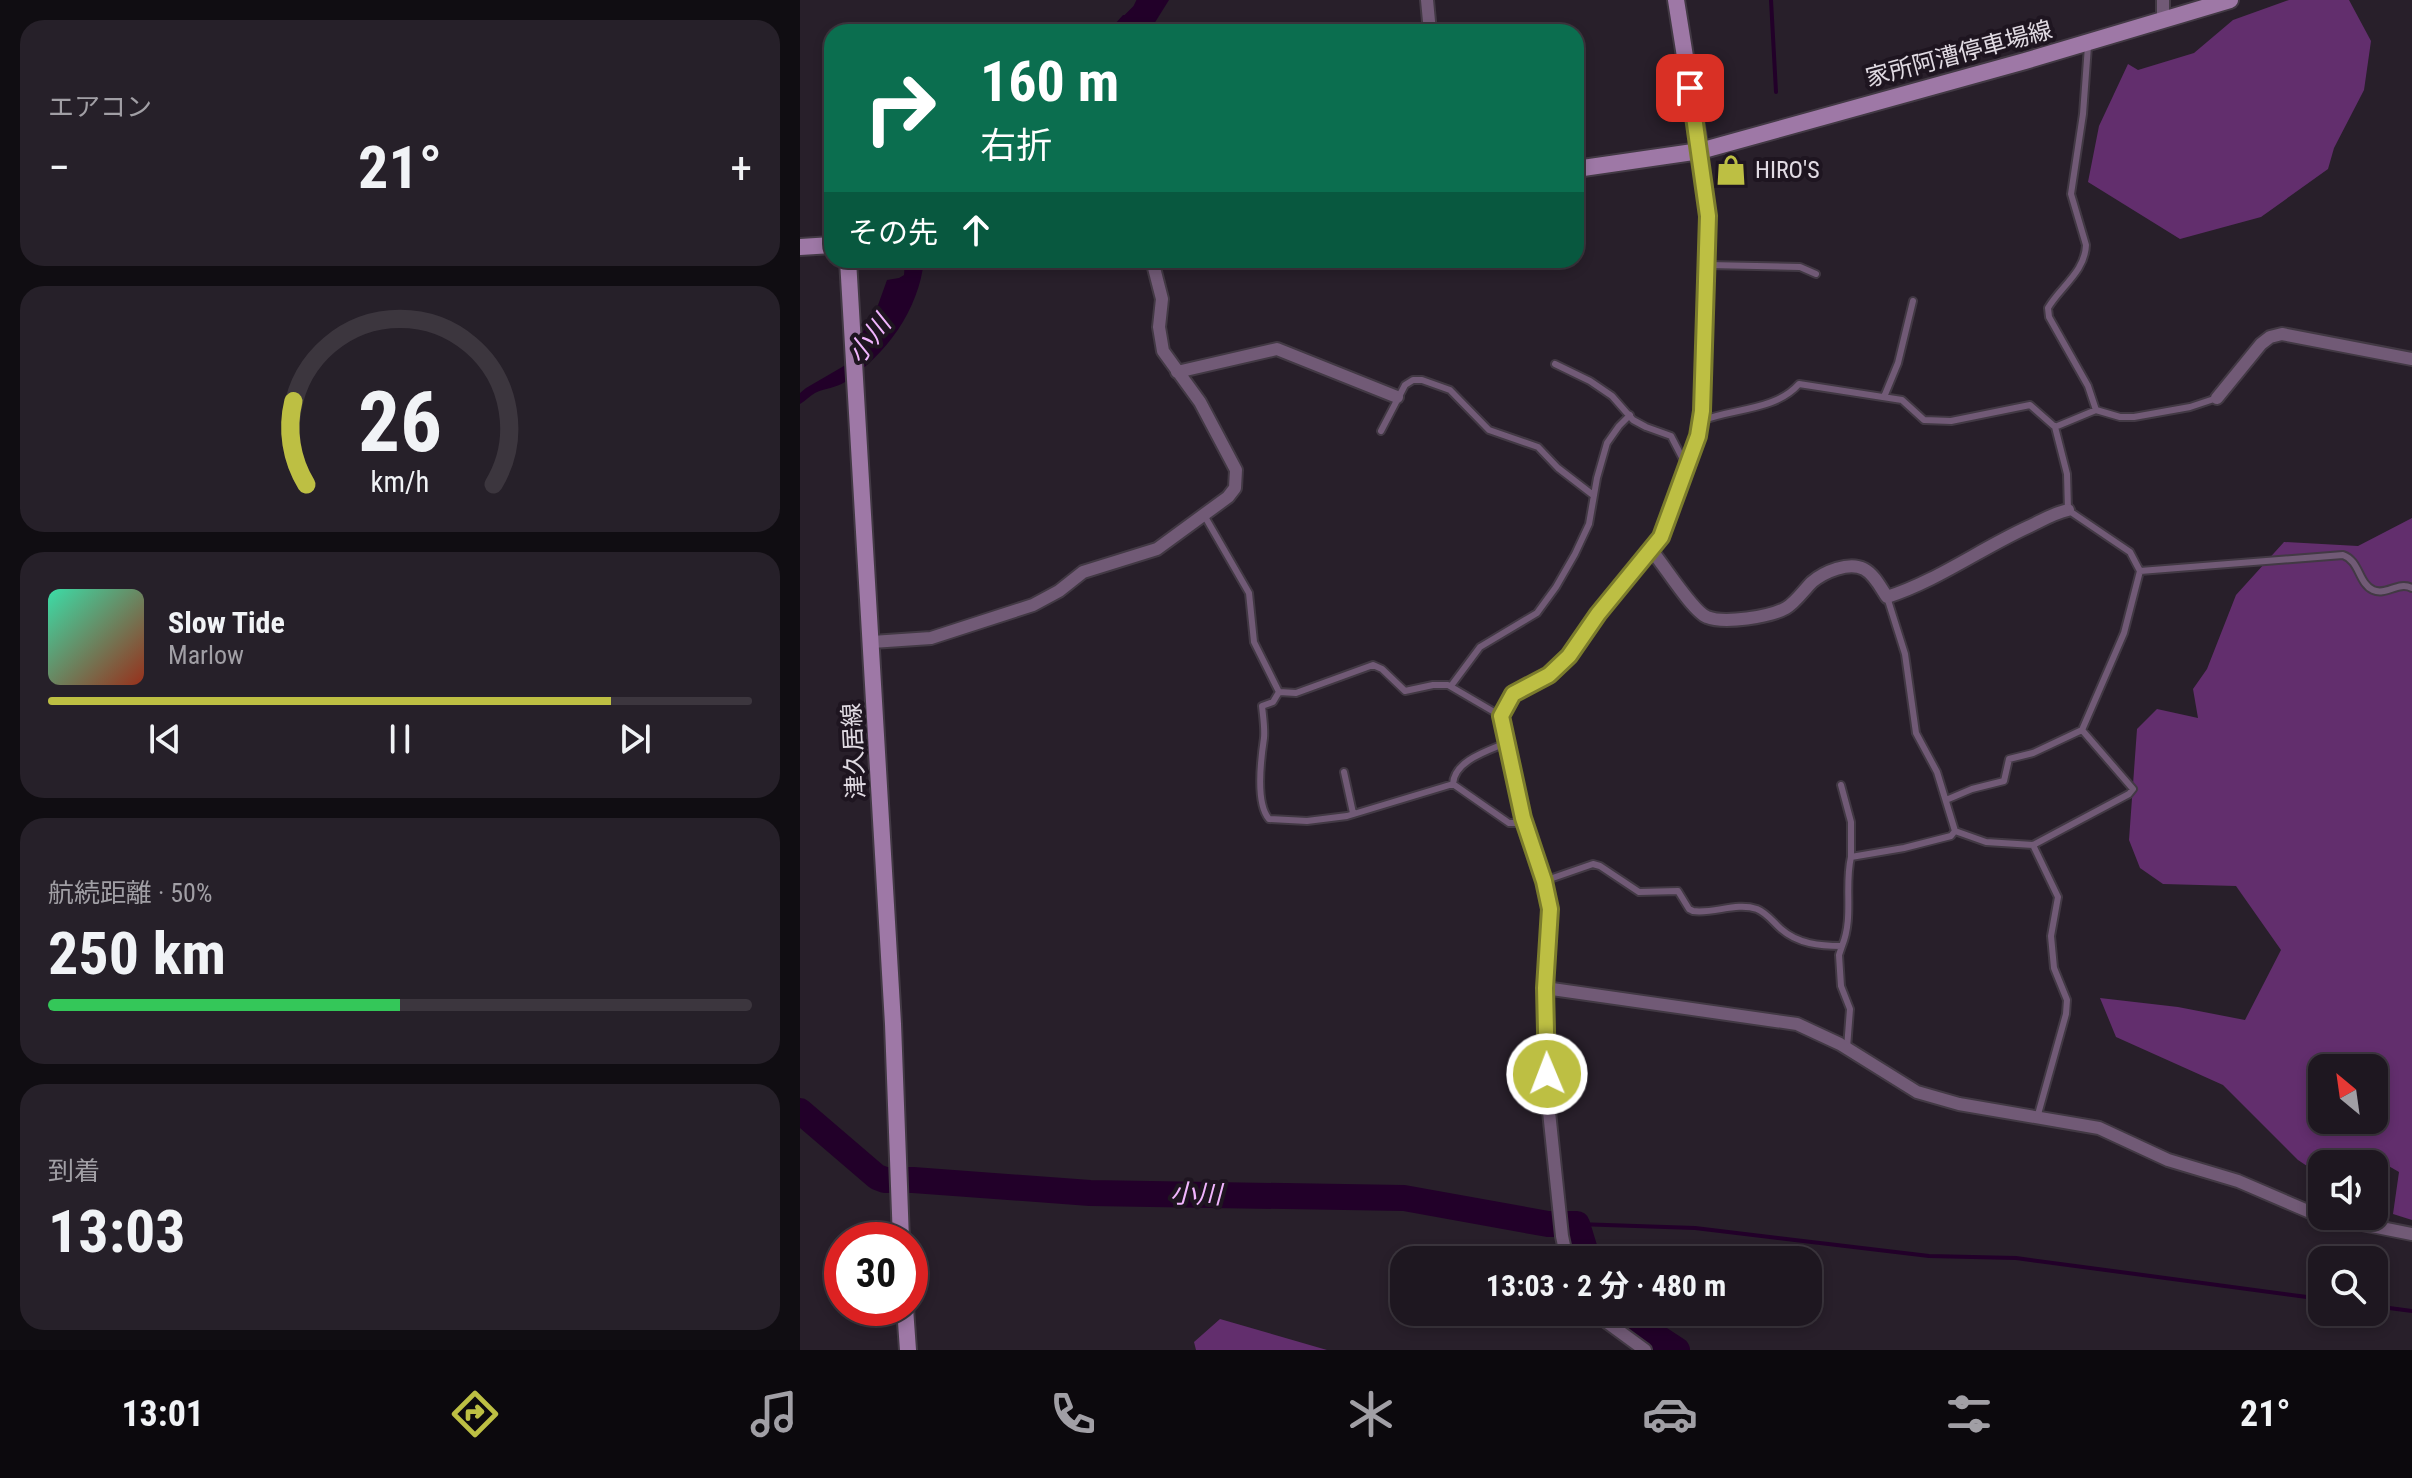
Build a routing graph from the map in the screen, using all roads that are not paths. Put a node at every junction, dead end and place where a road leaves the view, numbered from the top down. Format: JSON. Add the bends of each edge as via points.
{"nodes":[{"id":1,"x":1427,"y":0,"type":"edge"},
{"id":2,"x":1676,"y":0,"type":"edge"},
{"id":3,"x":2163,"y":0,"type":"edge"},
{"id":4,"x":2230,"y":0,"type":"edge"},
{"id":5,"x":2163,"y":20,"type":"junction"},
{"id":6,"x":1429,"y":24,"type":"edge"},
{"id":7,"x":2088,"y":43,"type":"junction"},
{"id":8,"x":1700,"y":151,"type":"junction"},
{"id":9,"x":1584,"y":168,"type":"edge"},
{"id":10,"x":824,"y":246,"type":"edge"},
{"id":11,"x":800,"y":247,"type":"edge"},
{"id":12,"x":1708,"y":265,"type":"junction"},
{"id":13,"x":848,"y":268,"type":"edge"},
{"id":14,"x":1154,"y":268,"type":"edge"},
{"id":15,"x":1816,"y":274,"type":"dead end"},
{"id":16,"x":1913,"y":301,"type":"dead end"},
{"id":17,"x":2412,"y":359,"type":"edge"},
{"id":18,"x":1555,"y":364,"type":"dead end"},
{"id":19,"x":1177,"y":372,"type":"junction"},
{"id":20,"x":1397,"y":397,"type":"junction"},
{"id":21,"x":1884,"y":397,"type":"junction"},
{"id":22,"x":2217,"y":398,"type":"joint"},
{"id":23,"x":2096,"y":410,"type":"junction"},
{"id":24,"x":1630,"y":415,"type":"junction"},
{"id":25,"x":1701,"y":421,"type":"junction"},
{"id":26,"x":2055,"y":427,"type":"junction"},
{"id":27,"x":1381,"y":431,"type":"dead end"},
{"id":28,"x":1686,"y":465,"type":"junction"},
{"id":29,"x":1593,"y":495,"type":"junction"},
{"id":30,"x":2068,"y":510,"type":"junction"},
{"id":31,"x":1204,"y":515,"type":"junction"},
{"id":32,"x":1652,"y":551,"type":"junction"},
{"id":33,"x":2140,"y":571,"type":"junction"},
{"id":34,"x":2412,"y":588,"type":"edge"},
{"id":35,"x":1887,"y":597,"type":"junction"},
{"id":36,"x":872,"y":642,"type":"junction"},
{"id":37,"x":1451,"y":686,"type":"junction"},
{"id":38,"x":1279,"y":692,"type":"junction"},
{"id":39,"x":1501,"y":716,"type":"junction"},
{"id":40,"x":2082,"y":730,"type":"junction"},
{"id":41,"x":1506,"y":743,"type":"junction"},
{"id":42,"x":1344,"y":772,"type":"dead end"},
{"id":43,"x":1453,"y":784,"type":"junction"},
{"id":44,"x":1841,"y":785,"type":"dead end"},
{"id":45,"x":1946,"y":800,"type":"junction"},
{"id":46,"x":1353,"y":813,"type":"junction"},
{"id":47,"x":1525,"y":823,"type":"junction"},
{"id":48,"x":1955,"y":831,"type":"junction"},
{"id":49,"x":2033,"y":845,"type":"junction"},
{"id":50,"x":1851,"y":857,"type":"junction"},
{"id":51,"x":1544,"y":881,"type":"junction"},
{"id":52,"x":1842,"y":946,"type":"junction"},
{"id":53,"x":1545,"y":988,"type":"junction"},
{"id":54,"x":1847,"y":1048,"type":"junction"},
{"id":55,"x":2037,"y":1118,"type":"junction"},
{"id":56,"x":900,"y":1222,"type":"edge"},
{"id":57,"x":2412,"y":1234,"type":"edge"},
{"id":58,"x":1564,"y":1246,"type":"edge"},
{"id":59,"x":906,"y":1326,"type":"edge"},
{"id":60,"x":1612,"y":1326,"type":"edge"},
{"id":61,"x":908,"y":1350,"type":"edge"},
{"id":62,"x":1645,"y":1350,"type":"edge"}],
"edges":[{"from":1,"to":6,"type":"street"},
{"from":2,"to":8,"type":"main road"},
{"from":3,"to":5,"type":"street"},
{"from":4,"to":5,"type":"main road","name":"家所阿漕停車場線"},
{"from":5,"to":7,"type":"main road","name":"家所阿漕停車場線"},
{"from":7,"to":8,"type":"main road","name":"家所阿漕停車場線"},
{"from":7,"to":23,"type":"lane","via":[[2071,194],[2086,253],[2048,308]]},
{"from":8,"to":9,"type":"main road"},
{"from":8,"to":12,"type":"street"},
{"from":10,"to":11,"type":"main road"},
{"from":12,"to":15,"type":"lane","via":[[1800,267]]},
{"from":12,"to":25,"type":"street"},
{"from":13,"to":36,"type":"main road","name":"津久居線"},
{"from":14,"to":19,"type":"street","via":[[1162,299],[1161,342]]},
{"from":16,"to":21,"type":"lane"},
{"from":17,"to":22,"type":"street","via":[[2282,334],[2261,344]]},
{"from":18,"to":24,"type":"lane","via":[[1590,381]]},
{"from":19,"to":20,"type":"street","via":[[1277,349]]},
{"from":19,"to":31,"type":"street","via":[[1200,402],[1236,470],[1235,488]]},
{"from":20,"to":27,"type":"lane"},
{"from":20,"to":29,"type":"lane","via":[[1413,380],[1450,390],[1489,430],[1532,443]]},
{"from":21,"to":25,"type":"lane","via":[[1799,384],[1778,400]]},
{"from":21,"to":26,"type":"lane","via":[[1902,400],[1924,420],[1934,421],[2030,405]]},
{"from":22,"to":23,"type":"lane","via":[[2134,417]]},
{"from":23,"to":26,"type":"lane"},
{"from":24,"to":28,"type":"lane","via":[[1671,436]]},
{"from":24,"to":29,"type":"lane","via":[[1607,443]]},
{"from":25,"to":28,"type":"street"},
{"from":26,"to":30,"type":"lane","via":[[2067,474]]},
{"from":28,"to":32,"type":"street"},
{"from":29,"to":37,"type":"lane","via":[[1589,524],[1537,613],[1480,647]]},
{"from":30,"to":33,"type":"lane","via":[[2130,552]]},
{"from":30,"to":35,"type":"street"},
{"from":31,"to":36,"type":"street","via":[[1157,549],[1083,572],[1033,605],[931,638]]},
{"from":31,"to":38,"type":"lane","via":[[1249,593],[1254,642]]},
{"from":32,"to":35,"type":"street","via":[[1708,618],[1739,620],[1787,608],[1815,580],[1845,567],[1866,570]]},
{"from":32,"to":39,"type":"street","via":[[1569,656],[1549,675],[1513,694]]},
{"from":33,"to":34,"type":"lane","via":[[2343,555],[2374,591]]},
{"from":33,"to":40,"type":"lane","via":[[2124,633]]},
{"from":35,"to":45,"type":"lane","via":[[1905,654],[1916,733]]},
{"from":36,"to":56,"type":"main road","name":"津久居線"},
{"from":37,"to":38,"type":"lane","via":[[1405,691],[1373,665],[1296,693]]},
{"from":37,"to":39,"type":"lane"},
{"from":38,"to":46,"type":"lane","via":[[1262,706],[1260,782],[1265,816],[1307,821]]},
{"from":39,"to":41,"type":"street"},
{"from":40,"to":45,"type":"lane","via":[[2009,759],[2004,781]]},
{"from":40,"to":49,"type":"lane","via":[[2133,789]]},
{"from":41,"to":43,"type":"lane","via":[[1460,766]]},
{"from":41,"to":47,"type":"street"},
{"from":42,"to":46,"type":"lane"},
{"from":43,"to":46,"type":"lane"},
{"from":43,"to":47,"type":"lane","via":[[1509,823]]},
{"from":44,"to":50,"type":"lane","via":[[1851,822]]},
{"from":45,"to":48,"type":"lane"},
{"from":47,"to":51,"type":"street"},
{"from":48,"to":49,"type":"lane","via":[[1986,842]]},
{"from":48,"to":50,"type":"lane","via":[[1904,848]]},
{"from":49,"to":55,"type":"lane","via":[[2058,897],[2053,962],[2067,1000]]},
{"from":50,"to":52,"type":"lane","via":[[1849,918]]},
{"from":51,"to":52,"type":"lane","via":[[1593,864],[1639,892],[1678,891],[1693,911],[1758,910],[1800,941]]},
{"from":51,"to":53,"type":"street","via":[[1550,909]]},
{"from":52,"to":54,"type":"lane","via":[[1841,986],[1850,1009]]},
{"from":53,"to":54,"type":"street","via":[[1797,1024]]},
{"from":53,"to":58,"type":"street","via":[[1548,1102]]},
{"from":54,"to":55,"type":"street","via":[[1917,1092]]},
{"from":55,"to":57,"type":"street","via":[[2108,1131],[2168,1160],[2238,1181],[2317,1215]]},
{"from":59,"to":61,"type":"main road"},
{"from":60,"to":62,"type":"street"}]}
